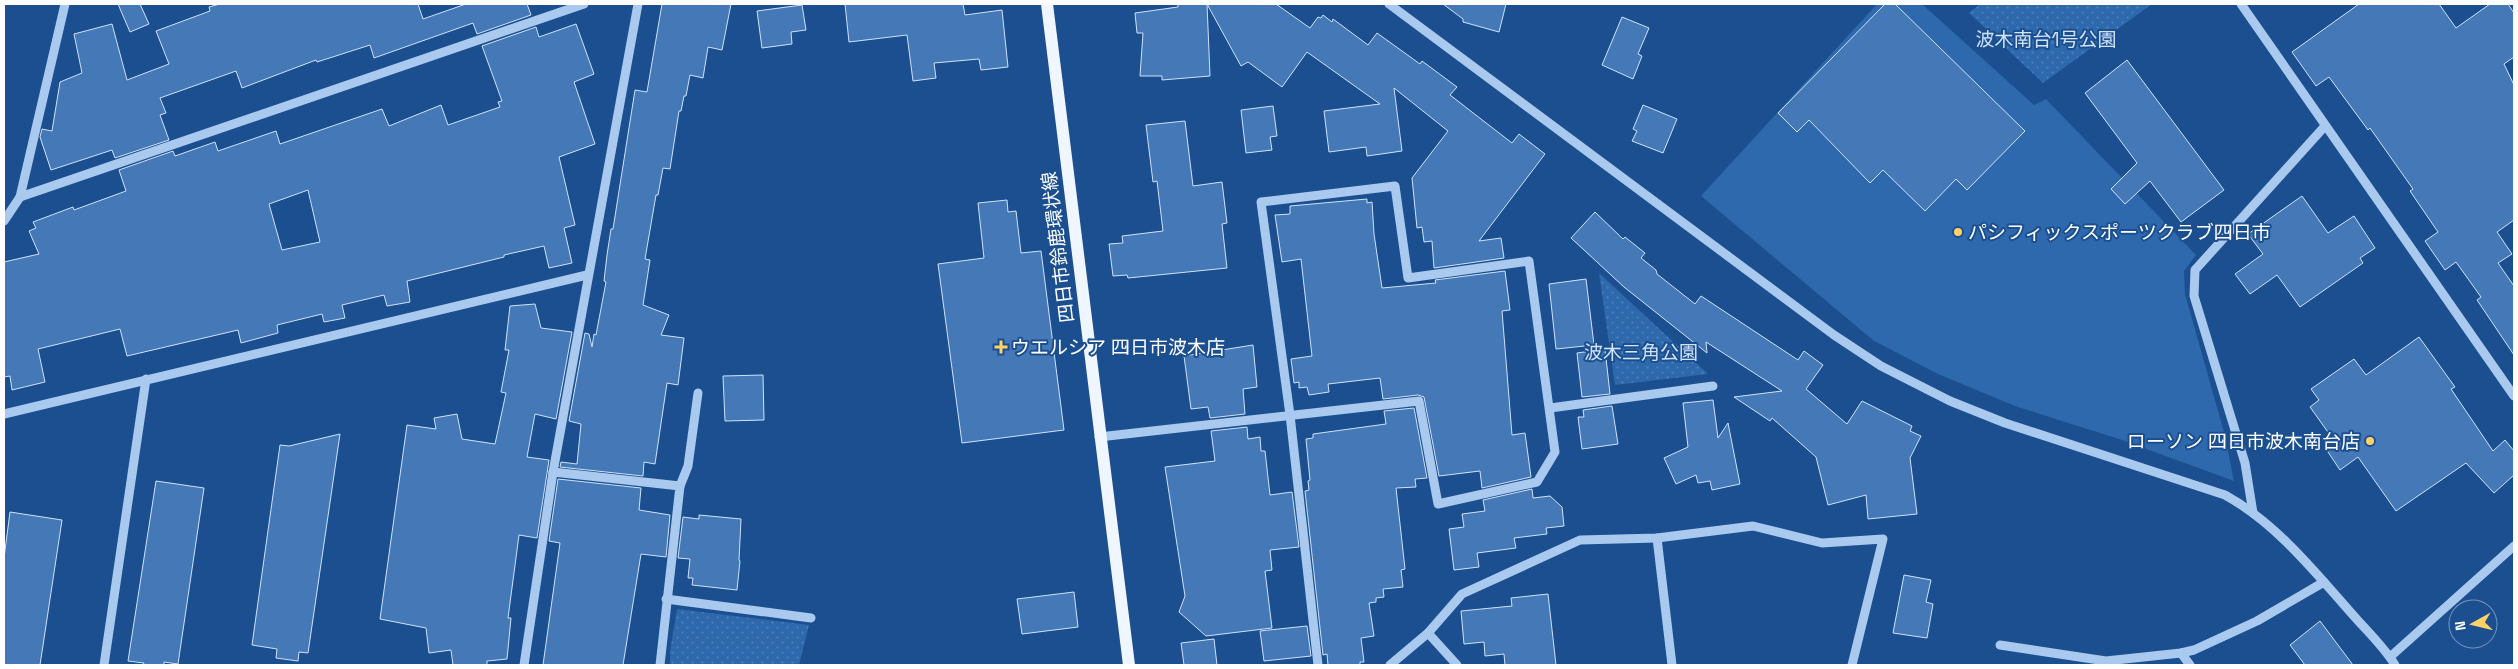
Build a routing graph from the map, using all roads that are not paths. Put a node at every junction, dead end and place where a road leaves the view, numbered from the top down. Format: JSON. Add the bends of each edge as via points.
{"nodes":[{"id":1,"x":65,"y":4,"type":"edge"},
{"id":2,"x":584,"y":4,"type":"edge"},
{"id":3,"x":638,"y":4,"type":"edge"},
{"id":4,"x":1047,"y":4,"type":"edge"},
{"id":5,"x":1389,"y":4,"type":"edge"},
{"id":6,"x":2241,"y":4,"type":"edge"},
{"id":7,"x":2325,"y":126,"type":"junction"},
{"id":8,"x":20,"y":197,"type":"junction"},
{"id":9,"x":4,"y":221,"type":"edge"},
{"id":10,"x":587,"y":275,"type":"junction"},
{"id":11,"x":146,"y":378,"type":"junction"},
{"id":12,"x":1713,"y":386,"type":"dead end"},
{"id":13,"x":698,"y":393,"type":"dead end"},
{"id":14,"x":2514,"y":394,"type":"edge"},
{"id":15,"x":1550,"y":408,"type":"junction"},
{"id":16,"x":4,"y":414,"type":"edge"},
{"id":17,"x":1290,"y":415,"type":"junction"},
{"id":18,"x":1099,"y":438,"type":"junction"},
{"id":19,"x":553,"y":472,"type":"junction"},
{"id":20,"x":680,"y":486,"type":"junction"},
{"id":21,"x":2253,"y":513,"type":"junction"},
{"id":22,"x":1657,"y":538,"type":"junction"},
{"id":23,"x":2514,"y":546,"type":"edge"},
{"id":24,"x":2324,"y":582,"type":"junction"},
{"id":25,"x":666,"y":599,"type":"junction"},
{"id":26,"x":811,"y":618,"type":"dead end"},
{"id":27,"x":1428,"y":633,"type":"junction"},
{"id":28,"x":2000,"y":645,"type":"dead end"},
{"id":29,"x":2181,"y":653,"type":"junction"},
{"id":30,"x":2392,"y":661,"type":"edge"},
{"id":31,"x":2106,"y":663,"type":"edge"},
{"id":32,"x":104,"y":665,"type":"edge"},
{"id":33,"x":524,"y":665,"type":"edge"},
{"id":34,"x":660,"y":665,"type":"edge"},
{"id":35,"x":1129,"y":665,"type":"edge"},
{"id":36,"x":1318,"y":665,"type":"edge"},
{"id":37,"x":1390,"y":665,"type":"edge"},
{"id":38,"x":1457,"y":665,"type":"edge"},
{"id":39,"x":1672,"y":665,"type":"edge"},
{"id":40,"x":1852,"y":665,"type":"edge"},
{"id":41,"x":2190,"y":665,"type":"edge"}],
"edges":[{"from":1,"to":8,"type":"street"},
{"from":2,"to":8,"type":"street"},
{"from":3,"to":10,"type":"street"},
{"from":4,"to":18,"type":"main road","name":"四日市鈴鹿環状線"},
{"from":5,"to":21,"type":"street","via":[[1834,335],[1881,366],[1950,401],[2225,495]]},
{"from":6,"to":7,"type":"street"},
{"from":7,"to":14,"type":"street"},
{"from":7,"to":21,"type":"street","via":[[2195,270],[2194,296],[2245,463]]},
{"from":8,"to":9,"type":"street"},
{"from":10,"to":11,"type":"street"},
{"from":10,"to":19,"type":"street"},
{"from":11,"to":16,"type":"street"},
{"from":11,"to":32,"type":"street"},
{"from":12,"to":15,"type":"street"},
{"from":13,"to":20,"type":"street","via":[[688,466]]},
{"from":15,"to":17,"type":"street","via":[[1555,452],[1537,482],[1438,504],[1419,401]]},
{"from":15,"to":17,"type":"street","via":[[1529,261],[1408,278],[1395,186],[1260,202]]},
{"from":17,"to":18,"type":"street"},
{"from":17,"to":36,"type":"street"},
{"from":18,"to":35,"type":"main road","name":"四日市鈴鹿環状線"},
{"from":19,"to":20,"type":"street"},
{"from":19,"to":33,"type":"street"},
{"from":20,"to":25,"type":"street"},
{"from":21,"to":24,"type":"street"},
{"from":22,"to":27,"type":"street","via":[[1580,540],[1462,594]]},
{"from":22,"to":39,"type":"street"},
{"from":22,"to":40,"type":"street","via":[[1753,526],[1822,543],[1883,539]]},
{"from":23,"to":30,"type":"street"},
{"from":24,"to":29,"type":"street","via":[[2257,621]]},
{"from":24,"to":30,"type":"street"},
{"from":25,"to":26,"type":"street"},
{"from":25,"to":34,"type":"street"},
{"from":27,"to":37,"type":"street"},
{"from":27,"to":38,"type":"street"},
{"from":28,"to":31,"type":"street"},
{"from":29,"to":31,"type":"street"},
{"from":29,"to":41,"type":"street"}]}
